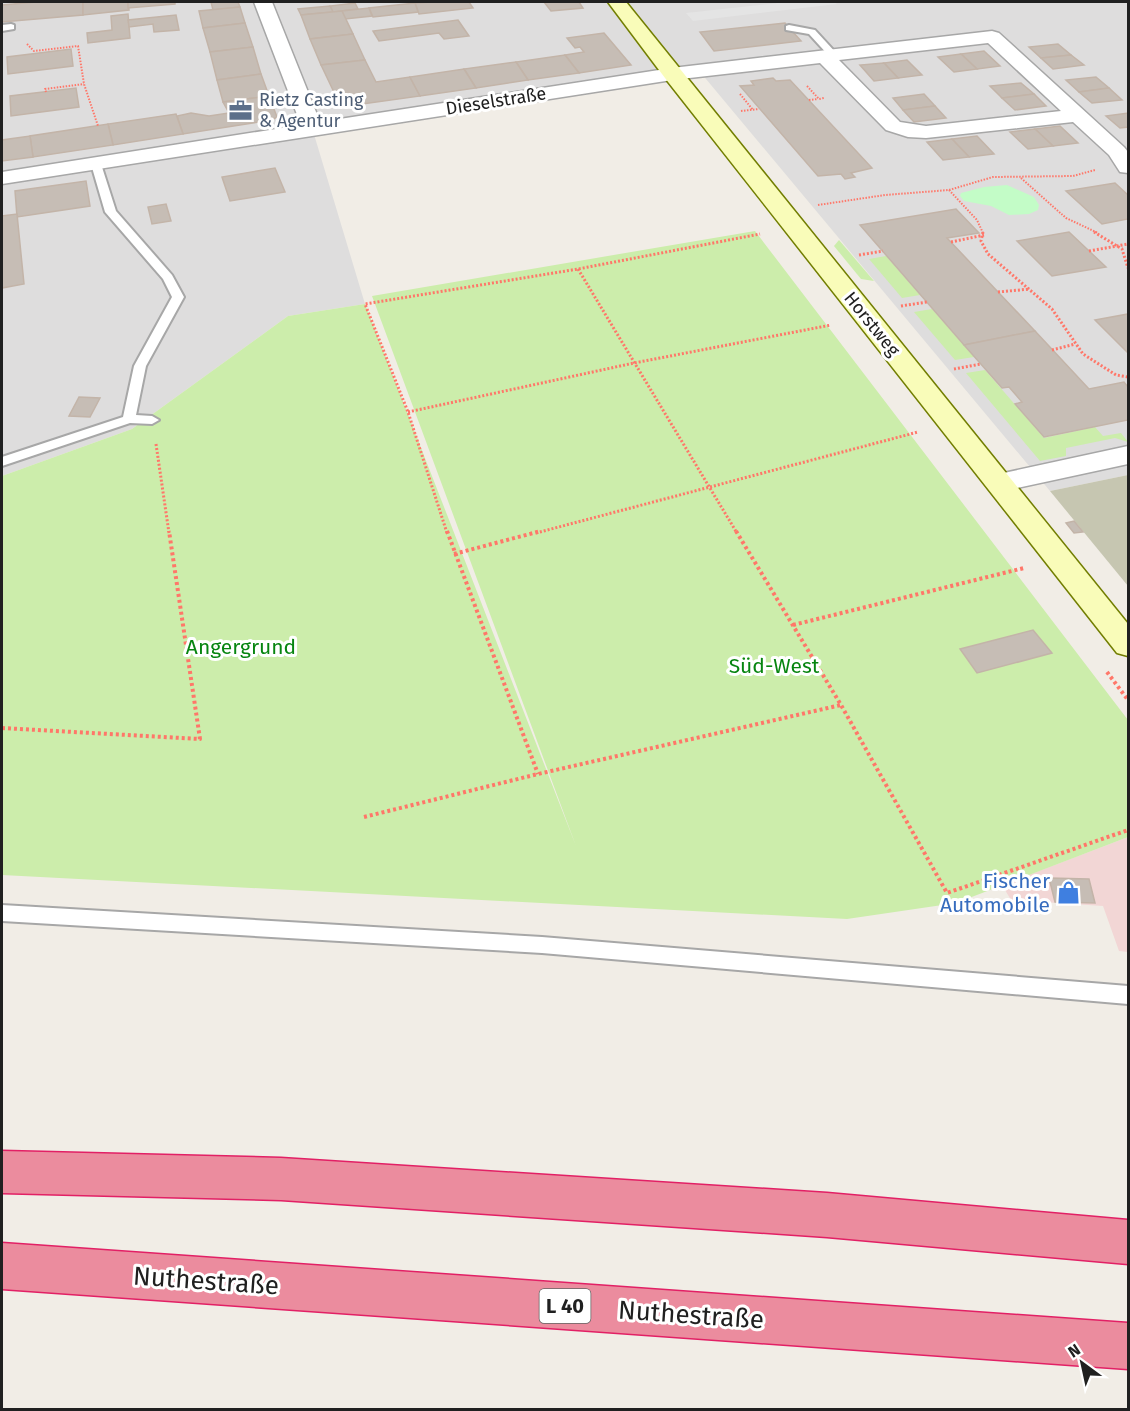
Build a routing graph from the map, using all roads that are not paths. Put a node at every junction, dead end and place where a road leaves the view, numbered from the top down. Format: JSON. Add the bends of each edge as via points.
{"nodes":[{"id":1,"x":263,"y":2,"type":"edge"},
{"id":2,"x":617,"y":2,"type":"edge"},
{"id":3,"x":789,"y":28,"type":"dead end"},
{"id":4,"x":828,"y":56,"type":"junction"},
{"id":5,"x":672,"y":74,"type":"junction"},
{"id":6,"x":1077,"y":114,"type":"junction"},
{"id":7,"x":313,"y":130,"type":"junction"},
{"id":8,"x":96,"y":164,"type":"junction"},
{"id":9,"x":1127,"y":165,"type":"edge"},
{"id":10,"x":2,"y":178,"type":"edge"},
{"id":11,"x":129,"y":419,"type":"junction"},
{"id":12,"x":152,"y":420,"type":"road end"},
{"id":13,"x":1128,"y":455,"type":"edge"},
{"id":14,"x":2,"y":462,"type":"edge"},
{"id":15,"x":999,"y":483,"type":"junction"},
{"id":16,"x":1128,"y":645,"type":"edge"},
{"id":17,"x":2,"y":913,"type":"edge"},
{"id":18,"x":1128,"y":995,"type":"edge"},
{"id":19,"x":2,"y":1172,"type":"edge"},
{"id":20,"x":1128,"y":1242,"type":"edge"},
{"id":21,"x":2,"y":1266,"type":"edge"},
{"id":22,"x":1128,"y":1346,"type":"edge"}],
"edges":[{"from":1,"to":7,"type":"street"},
{"from":2,"to":5,"type":"street","name":"Horstweg"},
{"from":3,"to":4,"type":"lane","via":[[812,32]]},
{"from":4,"to":5,"type":"street","name":"Dieselstraße"},
{"from":4,"to":6,"type":"street","name":"Dieselstraße","via":[[992,37]]},
{"from":4,"to":6,"type":"street","via":[[892,126],[908,131]]},
{"from":5,"to":7,"type":"street","name":"Dieselstraße"},
{"from":5,"to":15,"type":"street","name":"Horstweg"},
{"from":6,"to":9,"type":"street"},
{"from":7,"to":8,"type":"street","name":"Dieselstraße"},
{"from":8,"to":10,"type":"street","name":"Dieselstraße"},
{"from":8,"to":11,"type":"lane","via":[[111,213],[168,278],[178,297],[140,366]]},
{"from":11,"to":12,"type":"lane"},
{"from":11,"to":14,"type":"lane"},
{"from":13,"to":15,"type":"street"},
{"from":15,"to":16,"type":"street","name":"Horstweg"},
{"from":17,"to":18,"type":"lane","via":[[542,945]]},
{"from":19,"to":20,"type":"highway","via":[[281,1179],[827,1215]]},
{"from":21,"to":22,"type":"highway","name":"Nuthestraße","number":"L 40"}]}
